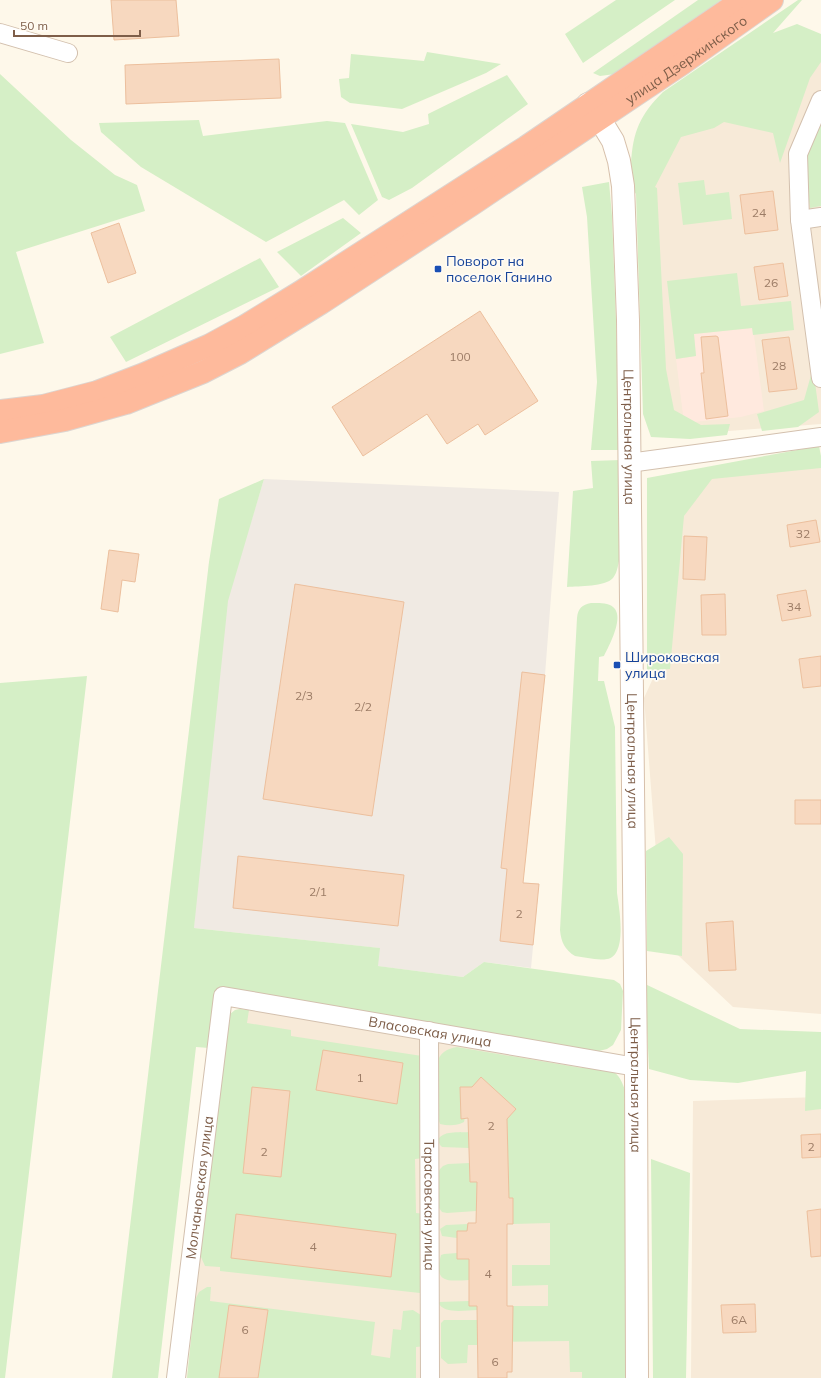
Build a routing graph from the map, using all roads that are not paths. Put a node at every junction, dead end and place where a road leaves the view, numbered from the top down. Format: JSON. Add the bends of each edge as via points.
{"nodes":[{"id":1,"x":742,"y":0,"type":"edge"},
{"id":2,"x":772,"y":0,"type":"edge"},
{"id":3,"x":0,"y":33,"type":"edge"},
{"id":4,"x":68,"y":53,"type":"dead end"},
{"id":5,"x":821,"y":100,"type":"edge"},
{"id":6,"x":594,"y":111,"type":"junction"},
{"id":7,"x":821,"y":218,"type":"edge"},
{"id":8,"x":800,"y":220,"type":"junction"},
{"id":9,"x":821,"y":378,"type":"edge"},
{"id":10,"x":0,"y":411,"type":"edge"},
{"id":11,"x":0,"y":432,"type":"edge"},
{"id":12,"x":821,"y":437,"type":"edge"},
{"id":13,"x":629,"y":463,"type":"junction"},
{"id":14,"x":223,"y":996,"type":"joint"},
{"id":15,"x":429,"y":1031,"type":"junction"},
{"id":16,"x":636,"y":1067,"type":"junction"},
{"id":17,"x":176,"y":1378,"type":"edge"},
{"id":18,"x":430,"y":1378,"type":"edge"},
{"id":19,"x":638,"y":1378,"type":"edge"}],
"edges":[{"from":1,"to":6,"type":"highway","name":"улица Дзержинского"},
{"from":2,"to":6,"type":"highway","name":"улица Дзержинского","via":[[683,63]]},
{"from":3,"to":4,"type":"street"},
{"from":5,"to":8,"type":"street","via":[[798,154]]},
{"from":6,"to":10,"type":"highway","via":[[526,147],[322,279],[210,345],[97,392],[43,406]]},
{"from":6,"to":11,"type":"highway","via":[[471,205],[240,353],[203,372],[126,402],[65,420]]},
{"from":6,"to":13,"type":"street","name":"Центральная улица","via":[[613,141],[623,186],[628,320]]},
{"from":7,"to":8,"type":"street"},
{"from":8,"to":9,"type":"street"},
{"from":12,"to":13,"type":"street"},
{"from":13,"to":16,"type":"street","name":"Центральная улица"},
{"from":14,"to":15,"type":"street","name":"Власовская улица"},
{"from":14,"to":17,"type":"street","name":"Молчановская улица"},
{"from":15,"to":16,"type":"street","name":"Власовская улица"},
{"from":15,"to":18,"type":"street","name":"Тарасовская улица"},
{"from":16,"to":19,"type":"street","name":"Центральная улица"}]}
